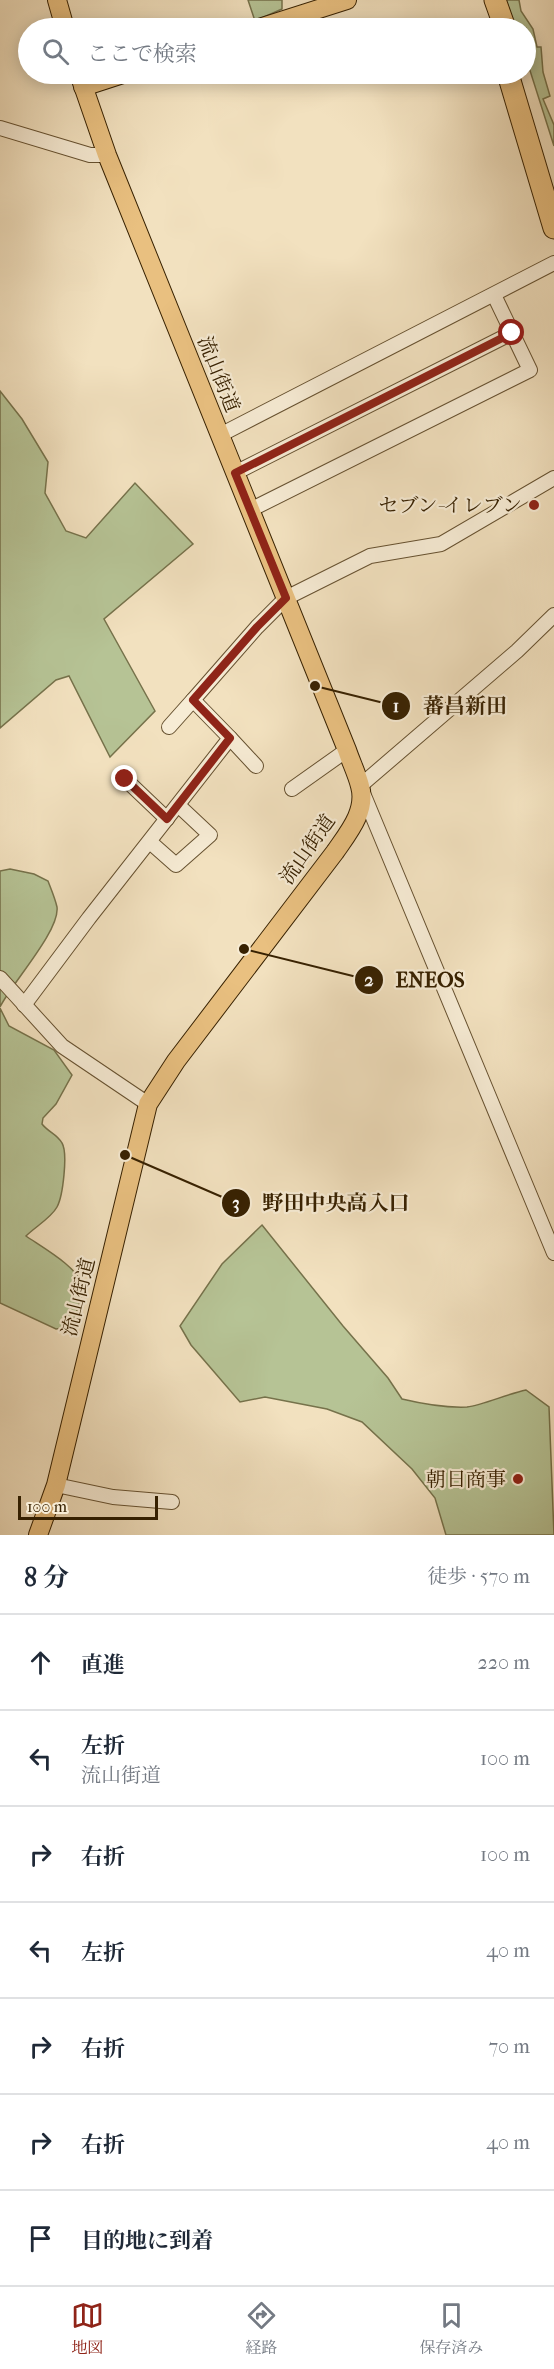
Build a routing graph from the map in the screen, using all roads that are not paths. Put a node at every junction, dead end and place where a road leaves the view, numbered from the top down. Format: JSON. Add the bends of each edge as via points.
{"nodes":[{"id":1,"x":57,"y":0,"type":"edge"},
{"id":2,"x":347,"y":0,"type":"edge"},
{"id":3,"x":483,"y":0,"type":"edge"},
{"id":4,"x":495,"y":0,"type":"edge"},
{"id":5,"x":62,"y":18,"type":"edge"},
{"id":6,"x":290,"y":18,"type":"edge"},
{"id":7,"x":489,"y":18,"type":"edge"},
{"id":8,"x":501,"y":18,"type":"edge"},
{"id":9,"x":82,"y":84,"type":"edge"},
{"id":10,"x":511,"y":84,"type":"edge"},
{"id":11,"x":524,"y":84,"type":"edge"},
{"id":12,"x":0,"y":128,"type":"edge"},
{"id":13,"x":107,"y":155,"type":"junction"},
{"id":14,"x":554,"y":186,"type":"edge"},
{"id":15,"x":554,"y":228,"type":"edge"},
{"id":16,"x":554,"y":263,"type":"edge"},
{"id":17,"x":494,"y":295,"type":"junction"},
{"id":18,"x":512,"y":333,"type":"junction"},
{"id":19,"x":220,"y":435,"type":"junction"},
{"id":20,"x":235,"y":473,"type":"junction"},
{"id":21,"x":554,"y":478,"type":"edge"},
{"id":22,"x":250,"y":510,"type":"junction"},
{"id":23,"x":286,"y":598,"type":"junction"},
{"id":24,"x":554,"y":615,"type":"edge"},
{"id":25,"x":193,"y":700,"type":"junction"},
{"id":26,"x":169,"y":727,"type":"dead end"},
{"id":27,"x":230,"y":738,"type":"junction"},
{"id":28,"x":347,"y":750,"type":"junction"},
{"id":29,"x":256,"y":766,"type":"dead end"},
{"id":30,"x":125,"y":779,"type":"dead end"},
{"id":31,"x":360,"y":786,"type":"junction"},
{"id":32,"x":292,"y":789,"type":"dead end"},
{"id":33,"x":178,"y":805,"type":"junction"},
{"id":34,"x":167,"y":819,"type":"junction"},
{"id":35,"x":150,"y":842,"type":"junction"},
{"id":36,"x":0,"y":978,"type":"edge"},
{"id":37,"x":24,"y":1005,"type":"junction"},
{"id":38,"x":148,"y":1104,"type":"junction"},
{"id":39,"x":554,"y":1253,"type":"edge"},
{"id":40,"x":56,"y":1485,"type":"junction"},
{"id":41,"x":171,"y":1502,"type":"dead end"},
{"id":42,"x":38,"y":1535,"type":"edge"}],
"edges":[{"from":1,"to":5,"type":"main road"},
{"from":2,"to":6,"type":"main road"},
{"from":3,"to":7,"type":"highway"},
{"from":4,"to":8,"type":"highway"},
{"from":9,"to":13,"type":"main road","name":"流山街道"},
{"from":10,"to":15,"type":"highway"},
{"from":11,"to":14,"type":"highway"},
{"from":12,"to":13,"type":"street","via":[[90,155]]},
{"from":13,"to":19,"type":"main road","name":"流山街道"},
{"from":16,"to":17,"type":"street"},
{"from":17,"to":18,"type":"street"},
{"from":17,"to":19,"type":"street"},
{"from":18,"to":20,"type":"street"},
{"from":18,"to":22,"type":"street","via":[[530,370]]},
{"from":19,"to":20,"type":"main road","name":"流山街道"},
{"from":20,"to":22,"type":"main road","name":"流山街道"},
{"from":21,"to":23,"type":"street","via":[[441,544],[370,556]]},
{"from":22,"to":23,"type":"main road","name":"流山街道"},
{"from":23,"to":25,"type":"street"},
{"from":23,"to":28,"type":"main road","name":"流山街道"},
{"from":24,"to":31,"type":"street"},
{"from":25,"to":26,"type":"street"},
{"from":25,"to":27,"type":"street"},
{"from":27,"to":29,"type":"street"},
{"from":27,"to":33,"type":"street"},
{"from":28,"to":31,"type":"main road","name":"流山街道"},
{"from":28,"to":32,"type":"street"},
{"from":30,"to":34,"type":"street"},
{"from":31,"to":38,"type":"main road","name":"流山街道","via":[[362,803],[348,833],[176,1061]]},
{"from":31,"to":39,"type":"street"},
{"from":33,"to":34,"type":"street"},
{"from":33,"to":35,"type":"street","via":[[210,835],[176,865]]},
{"from":34,"to":35,"type":"street"},
{"from":35,"to":37,"type":"street"},
{"from":36,"to":37,"type":"street"},
{"from":37,"to":38,"type":"street","via":[[62,1046]]},
{"from":38,"to":40,"type":"main road","name":"流山街道"},
{"from":40,"to":41,"type":"street","via":[[113,1497]]},
{"from":40,"to":42,"type":"main road","name":"流山街道"}]}
